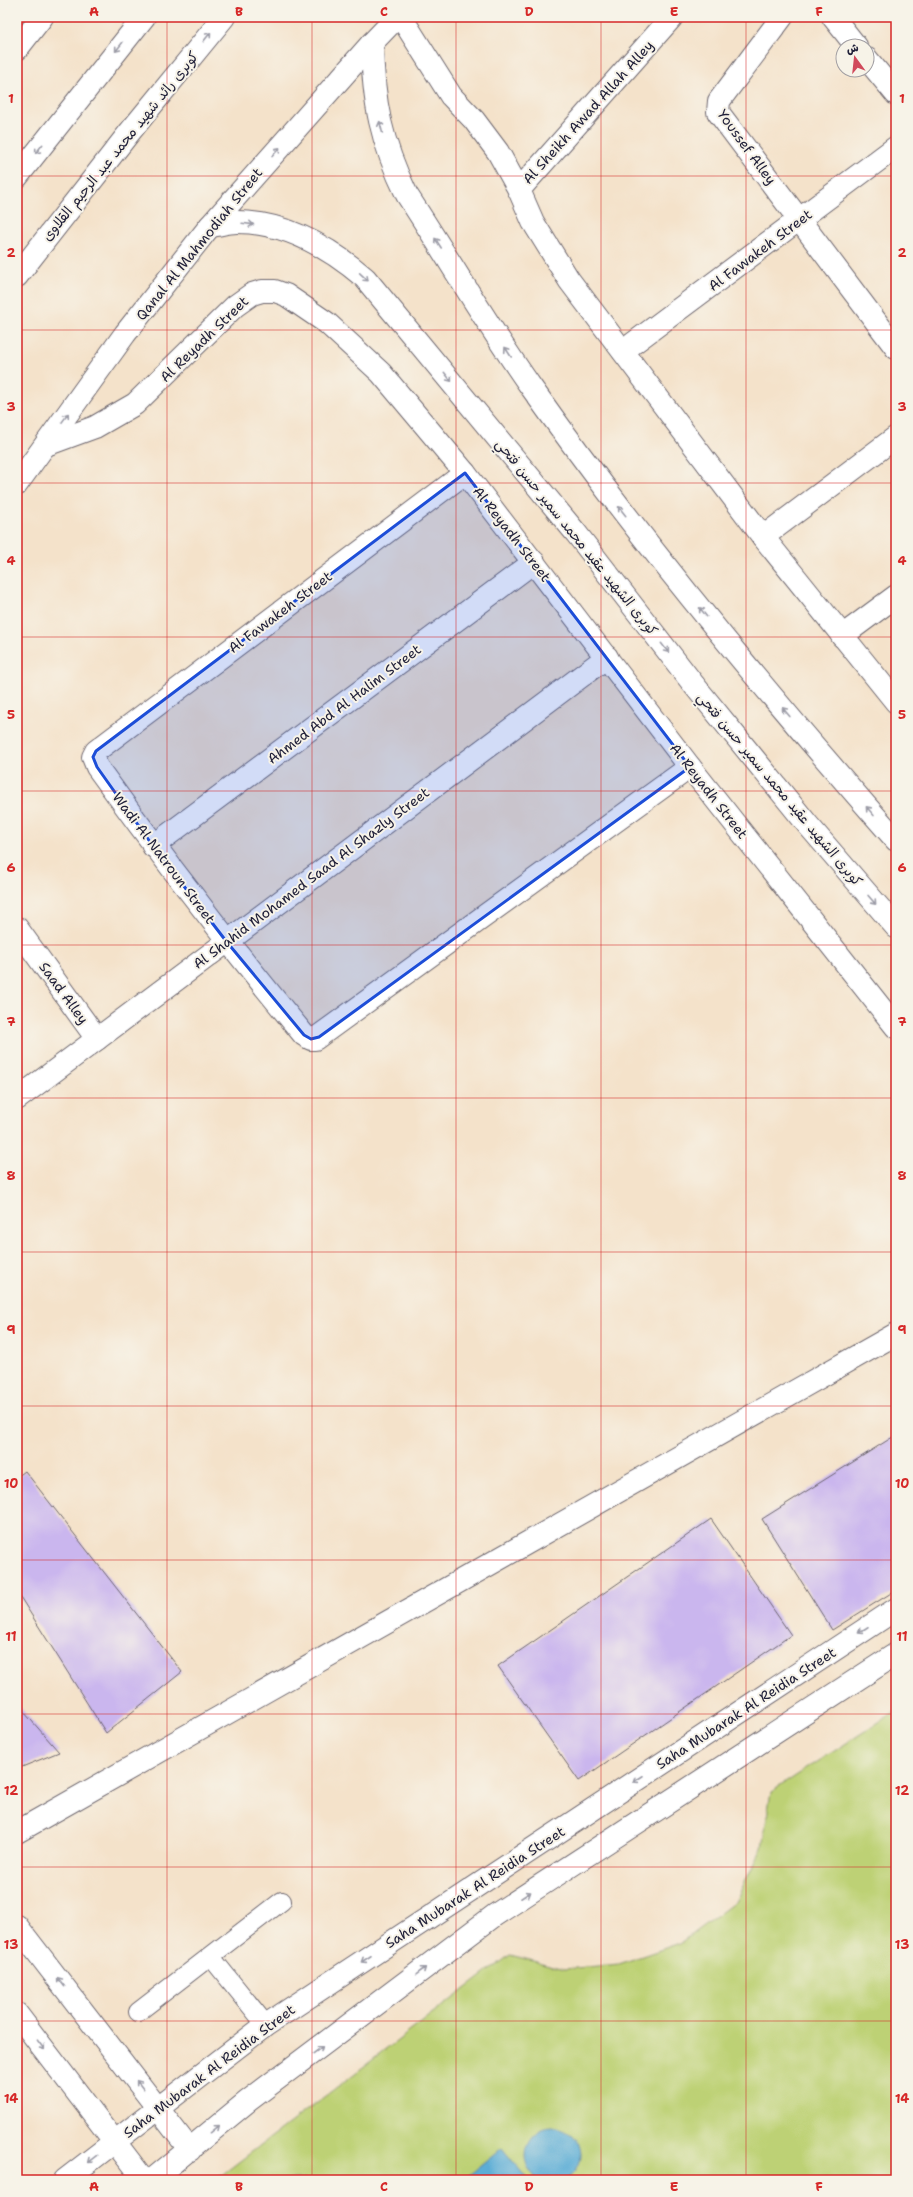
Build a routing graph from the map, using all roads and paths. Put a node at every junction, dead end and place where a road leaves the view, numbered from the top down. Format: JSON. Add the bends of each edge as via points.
{"nodes":[{"id":1,"x":42,"y":17,"type":"edge"},
{"id":2,"x":144,"y":17,"type":"edge"},
{"id":3,"x":224,"y":17,"type":"edge"},
{"id":4,"x":397,"y":17,"type":"edge"},
{"id":5,"x":401,"y":17,"type":"edge"},
{"id":6,"x":672,"y":17,"type":"edge"},
{"id":7,"x":782,"y":17,"type":"edge"},
{"id":8,"x":833,"y":17,"type":"edge"},
{"id":9,"x":850,"y":38,"type":"edge"},
{"id":10,"x":372,"y":43,"type":"junction"},
{"id":11,"x":17,"y":49,"type":"edge"},
{"id":12,"x":875,"y":69,"type":"edge"},
{"id":13,"x":896,"y":94,"type":"edge"},
{"id":14,"x":896,"y":147,"type":"edge"},
{"id":15,"x":17,"y":177,"type":"edge"},
{"id":16,"x":519,"y":190,"type":"junction"},
{"id":17,"x":800,"y":220,"type":"junction"},
{"id":18,"x":210,"y":226,"type":"junction"},
{"id":19,"x":17,"y":276,"type":"edge"},
{"id":20,"x":896,"y":348,"type":"edge"},
{"id":21,"x":623,"y":351,"type":"junction"},
{"id":22,"x":896,"y":437,"type":"edge"},
{"id":23,"x":46,"y":445,"type":"junction"},
{"id":24,"x":465,"y":473,"type":"junction"},
{"id":25,"x":17,"y":484,"type":"edge"},
{"id":26,"x":763,"y":537,"type":"junction"},
{"id":27,"x":534,"y":562,"type":"junction"},
{"id":28,"x":896,"y":596,"type":"edge"},
{"id":29,"x":842,"y":636,"type":"junction"},
{"id":30,"x":607,"y":658,"type":"junction"},
{"id":31,"x":896,"y":702,"type":"edge"},
{"id":32,"x":96,"y":751,"type":"joint"},
{"id":33,"x":690,"y":767,"type":"junction"},
{"id":34,"x":896,"y":840,"type":"edge"},
{"id":35,"x":153,"y":846,"type":"junction"},
{"id":36,"x":896,"y":927,"type":"edge"},
{"id":37,"x":17,"y":928,"type":"edge"},
{"id":38,"x":226,"y":941,"type":"junction"},
{"id":39,"x":896,"y":1027,"type":"edge"},
{"id":40,"x":97,"y":1039,"type":"junction"},
{"id":41,"x":17,"y":1099,"type":"edge"},
{"id":42,"x":896,"y":1334,"type":"edge"},
{"id":43,"x":896,"y":1609,"type":"edge"},
{"id":44,"x":896,"y":1654,"type":"edge"},
{"id":45,"x":17,"y":1832,"type":"edge"},
{"id":46,"x":282,"y":1901,"type":"dead end"},
{"id":47,"x":19,"y":1934,"type":"edge"},
{"id":48,"x":211,"y":1958,"type":"junction"},
{"id":49,"x":138,"y":2012,"type":"dead end"},
{"id":50,"x":17,"y":2014,"type":"edge"},
{"id":51,"x":266,"y":2025,"type":"junction"},
{"id":52,"x":158,"y":2109,"type":"junction"},
{"id":53,"x":114,"y":2142,"type":"junction"},
{"id":54,"x":190,"y":2150,"type":"junction"},
{"id":55,"x":65,"y":2180,"type":"edge"},
{"id":56,"x":144,"y":2180,"type":"edge"},
{"id":57,"x":152,"y":2180,"type":"edge"}],
"edges":[{"from":1,"to":11,"type":"street"},
{"from":2,"to":15,"type":"street","one_way":true},
{"from":19,"to":3,"type":"street","name":"كوبرى رائد شهيد محمد عبد الرحيم القلاوى","one_way":true},
{"from":4,"to":10,"type":"street","name":"Qanal Al Mahmodiah Street"},
{"from":5,"to":16,"type":"street","via":[[451,96],[474,120],[498,152]]},
{"from":6,"to":16,"type":"street","name":"Al Sheikh Awad Allah Alley"},
{"from":7,"to":17,"type":"street","name":"Youssef Alley","via":[[718,101],[717,108]]},
{"from":8,"to":9,"type":"street"},
{"from":18,"to":10,"type":"street","name":"Qanal Al Mahmodiah Street","one_way":true},
{"from":34,"to":10,"type":"street","one_way":true,"via":[[724,638],[618,506],[529,385],[407,195],[392,164],[375,104]]},
{"from":12,"to":13,"type":"street"},
{"from":14,"to":17,"type":"street","name":"Al Fawakeh Street"},
{"from":16,"to":21,"type":"street","via":[[533,222],[552,255]]},
{"from":17,"to":20,"type":"street","name":"Youssef Alley"},
{"from":17,"to":21,"type":"street","name":"Al Fawakeh Street"},
{"from":23,"to":18,"type":"street","name":"Qanal Al Mahmodiah Street","one_way":true,"via":[[125,334]]},
{"from":18,"to":36,"type":"street","name":"كوبرى الشهيد عقيد محمد سمير حسن فتحي","one_way":true,"via":[[237,222],[265,226],[320,245],[366,278],[576,533],[694,685],[803,819]]},
{"from":21,"to":26,"type":"street"},
{"from":22,"to":26,"type":"street"},
{"from":23,"to":24,"type":"street","name":"Al Reyadh Street","via":[[95,427],[135,404],[243,299],[262,291],[275,291],[303,306],[365,358],[407,401]]},
{"from":23,"to":25,"type":"street","name":"Qanal Al Mahmodiah Street"},
{"from":24,"to":27,"type":"street","name":"Al Reyadh Street"},
{"from":24,"to":32,"type":"street","name":"Al Fawakeh Street"},
{"from":26,"to":29,"type":"street"},
{"from":27,"to":30,"type":"street","name":"Al Reyadh Street"},
{"from":27,"to":35,"type":"street","name":"Ahmed Abd Al Halim Street"},
{"from":28,"to":29,"type":"street"},
{"from":29,"to":31,"type":"street"},
{"from":30,"to":33,"type":"street","name":"Al Reyadh Street"},
{"from":30,"to":38,"type":"street","name":"Al Shahid Mohamed Saad Al Shazly Street"},
{"from":32,"to":35,"type":"street","name":"Wadi Al Natroun Street","via":[[94,757],[97,767]]},
{"from":33,"to":38,"type":"street","name":"Wadi Al Natroun Street","via":[[319,1037],[311,1039],[304,1035]]},
{"from":33,"to":39,"type":"street","name":"Al Reyadh Street"},
{"from":35,"to":38,"type":"street","name":"Wadi Al Natroun Street"},
{"from":37,"to":40,"type":"street","name":"Saad Alley"},
{"from":38,"to":40,"type":"street","name":"Al Shahid Mohamed Saad Al Shazly Street"},
{"from":40,"to":41,"type":"street","name":"Al Shahid Mohamed Saad Al Shazly Street"},
{"from":42,"to":45,"type":"street"},
{"from":43,"to":51,"type":"street","name":"Saha Mubarak Al Reidia Street","one_way":true},
{"from":54,"to":44,"type":"street","one_way":true,"via":[[248,2101],[495,1915]]},
{"from":46,"to":48,"type":"lane"},
{"from":52,"to":47,"type":"street","one_way":true},
{"from":48,"to":49,"type":"lane"},
{"from":48,"to":51,"type":"lane"},
{"from":50,"to":53,"type":"street","one_way":true},
{"from":51,"to":52,"type":"street","name":"Saha Mubarak Al Reidia Street"},
{"from":52,"to":53,"type":"street","name":"Saha Mubarak Al Reidia Street"},
{"from":52,"to":54,"type":"street"},
{"from":53,"to":55,"type":"street","name":"Saha Mubarak Al Reidia Street","one_way":true},
{"from":53,"to":56,"type":"street"},
{"from":54,"to":57,"type":"street"}]}
